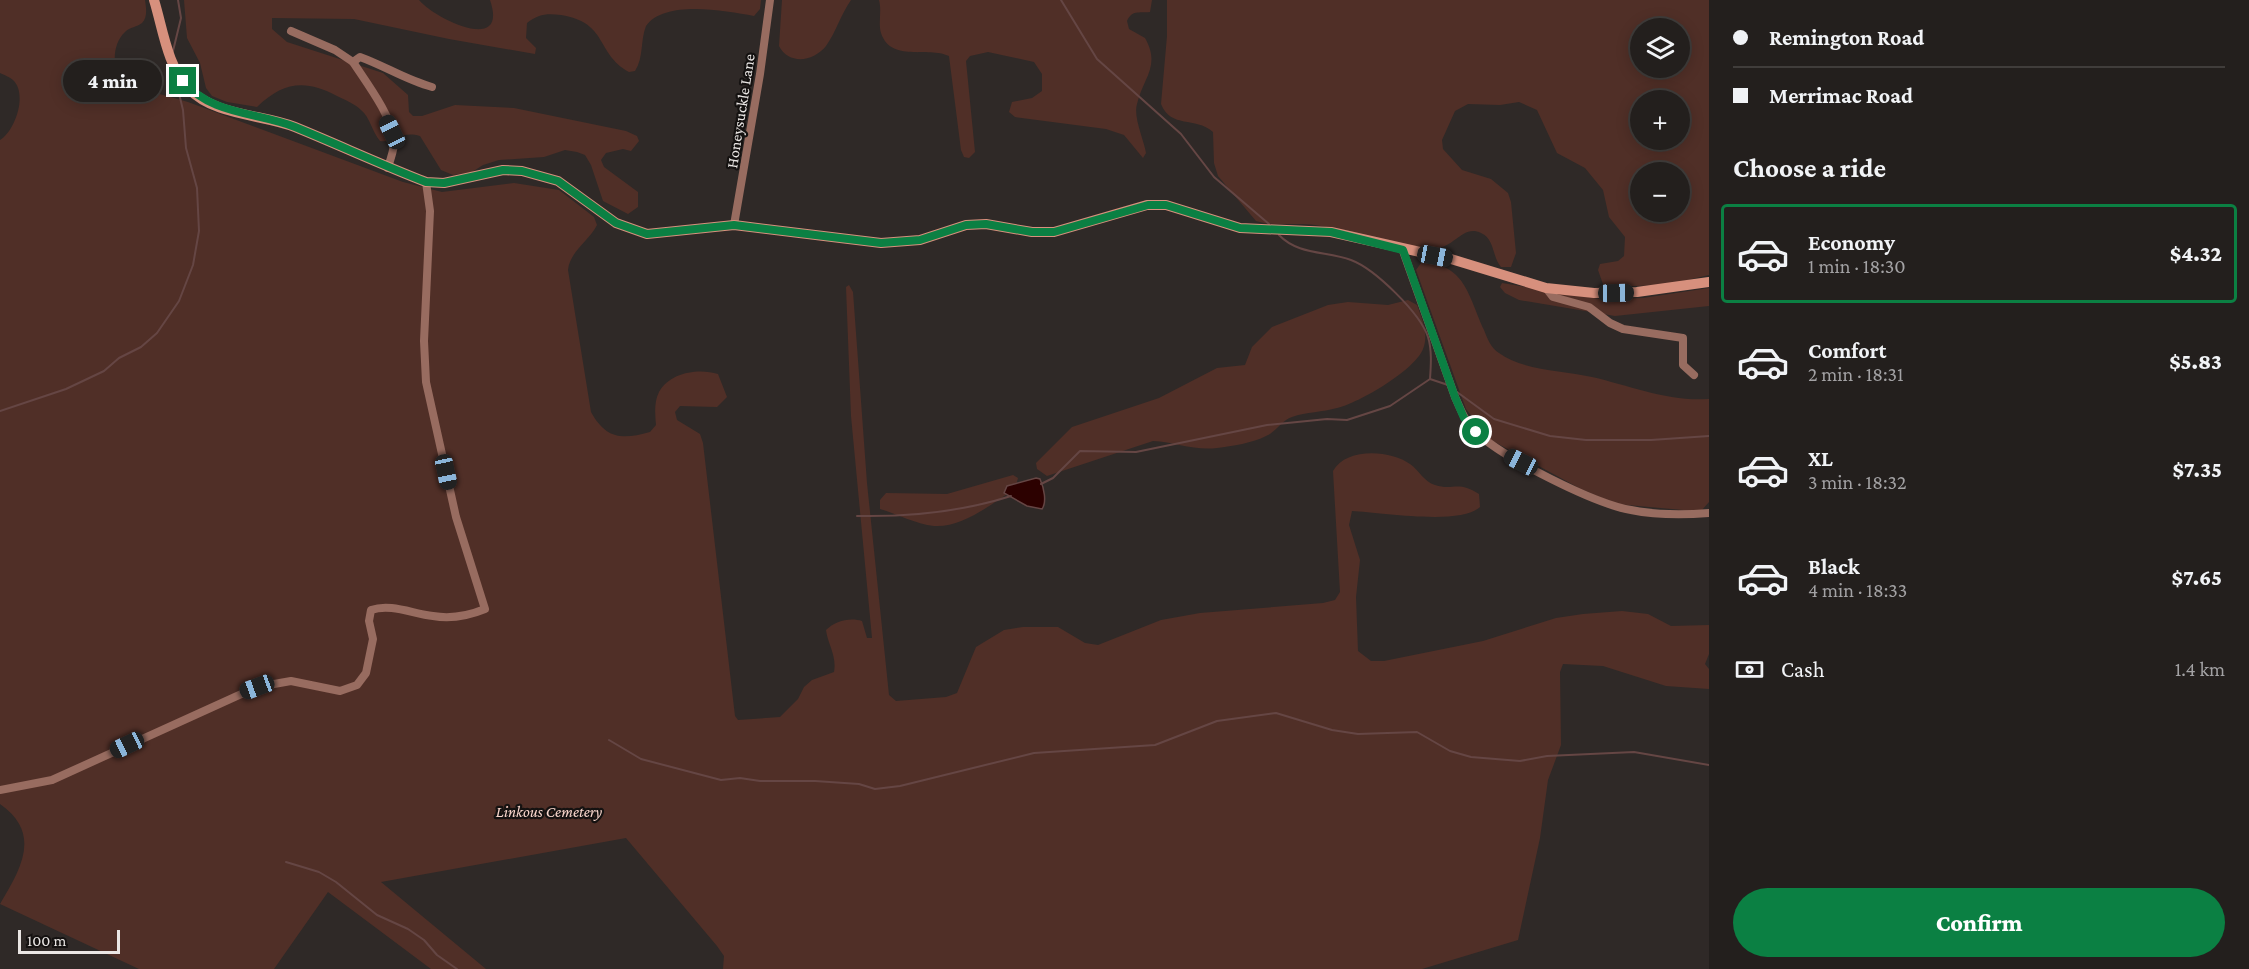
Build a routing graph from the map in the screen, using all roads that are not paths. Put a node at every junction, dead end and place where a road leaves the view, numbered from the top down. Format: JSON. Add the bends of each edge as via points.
{"nodes":[{"id":1,"x":154,"y":0,"type":"edge"},
{"id":2,"x":770,"y":0,"type":"edge"},
{"id":3,"x":291,"y":31,"type":"dead end"},
{"id":4,"x":352,"y":62,"type":"junction"},
{"id":5,"x":432,"y":87,"type":"dead end"},
{"id":6,"x":388,"y":168,"type":"junction"},
{"id":7,"x":426,"y":182,"type":"junction"},
{"id":8,"x":734,"y":225,"type":"junction"},
{"id":9,"x":1403,"y":250,"type":"junction"},
{"id":10,"x":1709,"y":282,"type":"edge"},
{"id":11,"x":1546,"y":288,"type":"junction"},
{"id":12,"x":1694,"y":375,"type":"dead end"},
{"id":13,"x":1709,"y":513,"type":"edge"},
{"id":14,"x":0,"y":790,"type":"edge"}],
"edges":[{"from":1,"to":6,"type":"street","via":[[175,69],[191,91],[219,106],[294,127]]},
{"from":2,"to":8,"type":"street","name":"Honeysuckle Lane"},
{"from":3,"to":4,"type":"street"},
{"from":4,"to":5,"type":"street","via":[[360,57],[382,64],[409,81]]},
{"from":4,"to":6,"type":"street","via":[[392,132],[394,143]]},
{"from":6,"to":7,"type":"street"},
{"from":7,"to":8,"type":"street","via":[[444,183],[503,170],[522,171],[558,181],[632,231],[660,233]]},
{"from":7,"to":14,"type":"street","via":[[430,220],[424,341],[426,382],[456,517],[485,609],[456,617],[434,617],[384,606],[371,610],[373,639],[366,673],[357,685],[340,691],[291,681],[257,687],[52,780]]},
{"from":8,"to":9,"type":"street","via":[[905,243],[966,225],[1054,232],[1148,205],[1166,205],[1240,228],[1331,232]]},
{"from":9,"to":11,"type":"street","via":[[1451,259]]},
{"from":9,"to":13,"type":"street","via":[[1455,397],[1464,418],[1476,432],[1502,453],[1595,499],[1630,510]]},
{"from":10,"to":11,"type":"street","via":[[1638,292]]},
{"from":11,"to":12,"type":"street","via":[[1553,297],[1589,307],[1623,329],[1683,338],[1683,365]]}]}
